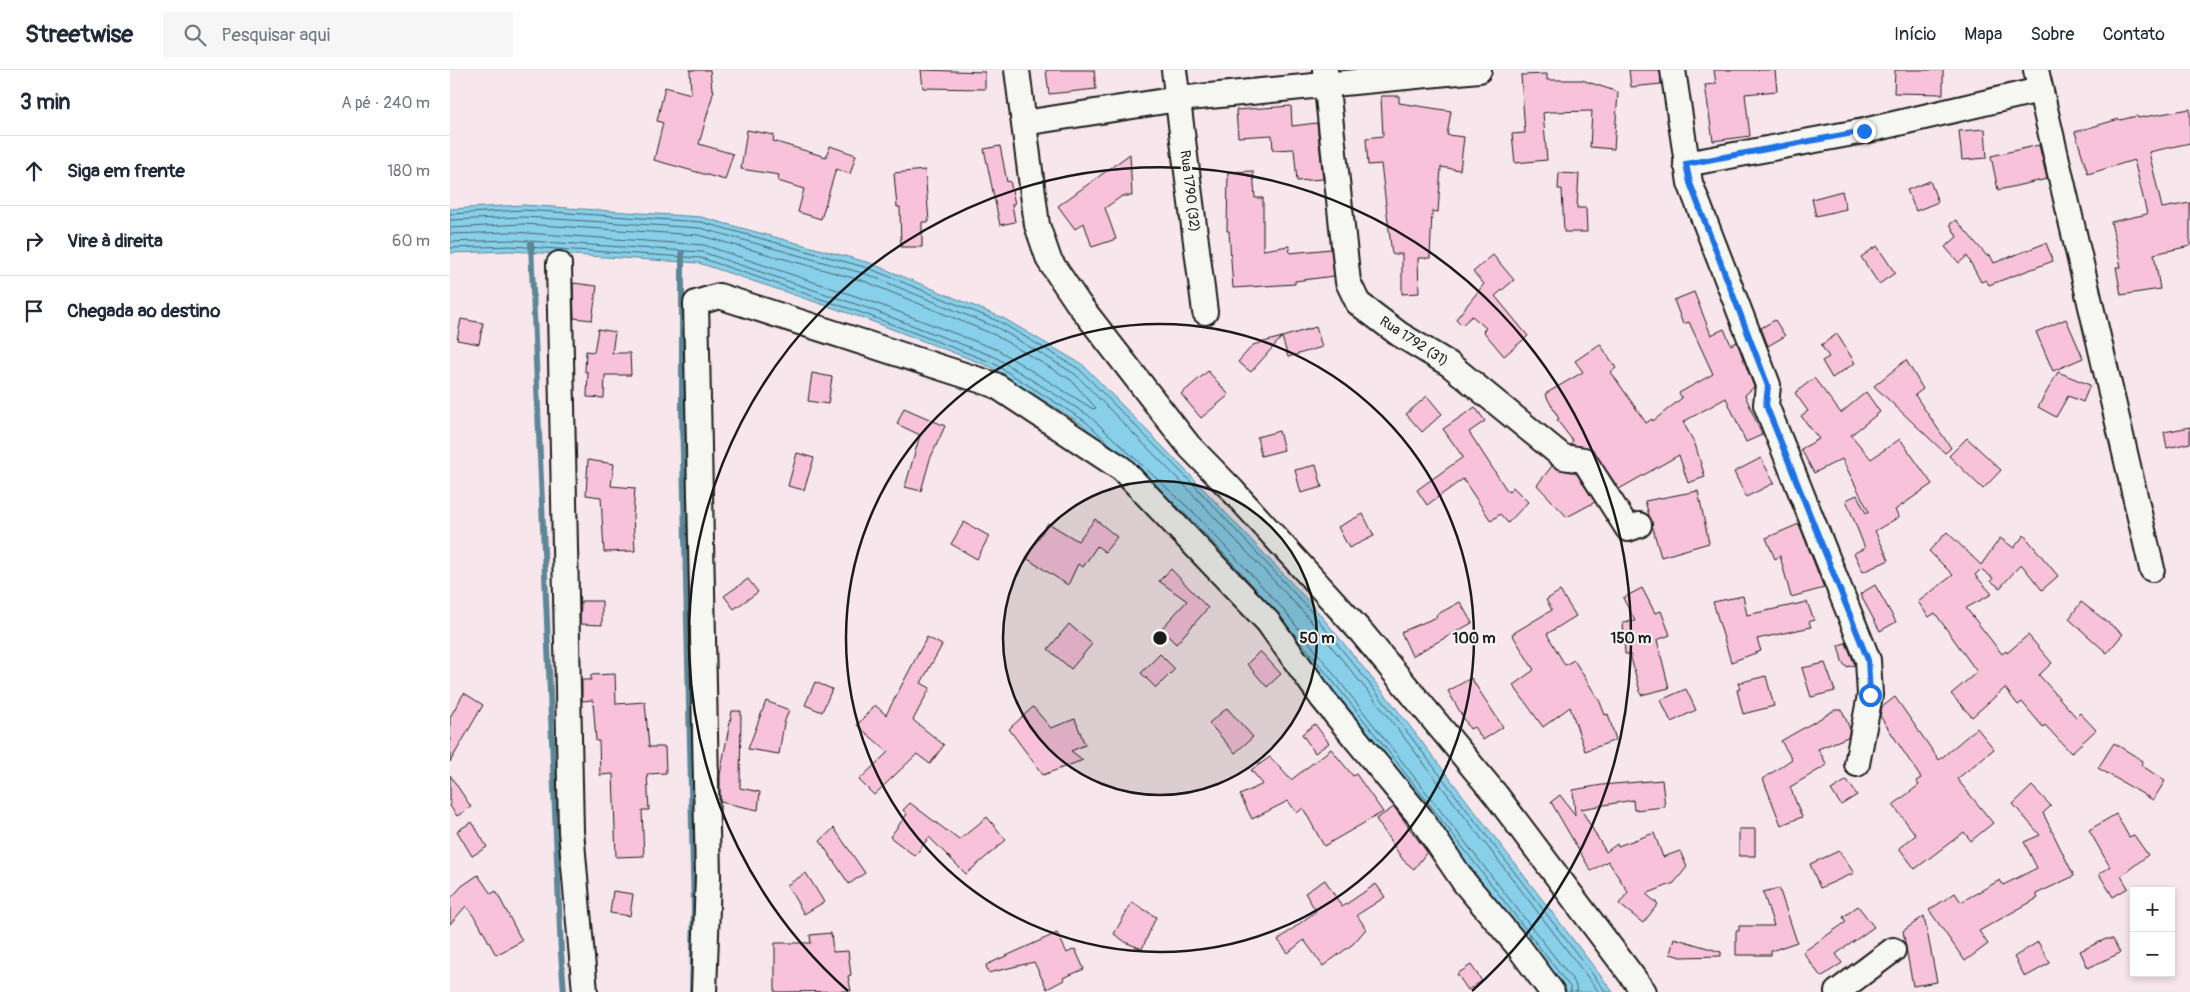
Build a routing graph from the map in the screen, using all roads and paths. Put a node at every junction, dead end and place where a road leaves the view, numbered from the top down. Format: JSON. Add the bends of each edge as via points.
{"nodes":[{"id":1,"x":1017,"y":70,"type":"edge"},
{"id":2,"x":1174,"y":70,"type":"edge"},
{"id":3,"x":1479,"y":70,"type":"edge"},
{"id":4,"x":1673,"y":70,"type":"edge"},
{"id":5,"x":1326,"y":77,"type":"edge"},
{"id":6,"x":2038,"y":80,"type":"edge"},
{"id":7,"x":1178,"y":99,"type":"junction"},
{"id":8,"x":1024,"y":123,"type":"junction"},
{"id":9,"x":1686,"y":164,"type":"junction"},
{"id":10,"x":559,"y":264,"type":"dead end"},
{"id":11,"x":1205,"y":312,"type":"dead end"},
{"id":12,"x":1639,"y":524,"type":"dead end"},
{"id":13,"x":2152,"y":569,"type":"dead end"},
{"id":14,"x":1858,"y":764,"type":"dead end"},
{"id":15,"x":1893,"y":950,"type":"dead end"},
{"id":16,"x":585,"y":992,"type":"edge"},
{"id":17,"x":704,"y":992,"type":"edge"},
{"id":18,"x":1552,"y":992,"type":"edge"},
{"id":19,"x":1644,"y":992,"type":"edge"},
{"id":20,"x":1837,"y":992,"type":"edge"}],
"edges":[{"from":1,"to":8,"type":"street"},
{"from":2,"to":7,"type":"street","name":"Rua 1790 (32)"},
{"from":3,"to":5,"type":"street"},
{"from":4,"to":9,"type":"street"},
{"from":5,"to":7,"type":"street"},
{"from":5,"to":12,"type":"street","name":"Rua 1792 (31)","via":[[1348,282],[1358,303],[1399,334],[1449,364],[1563,457],[1584,460],[1628,529]]},
{"from":6,"to":9,"type":"street","via":[[1864,131]]},
{"from":6,"to":13,"type":"street"},
{"from":7,"to":8,"type":"street"},
{"from":7,"to":11,"type":"street","name":"Rua 1790 (32)"},
{"from":8,"to":19,"type":"street","via":[[1037,225],[1049,260],[1078,303],[1189,446],[1362,633],[1496,795]]},
{"from":9,"to":14,"type":"street","via":[[1690,183],[1768,386],[1766,405],[1868,660],[1870,695]]},
{"from":10,"to":16,"type":"street","via":[[571,832]]},
{"from":15,"to":20,"type":"street"},
{"from":17,"to":18,"type":"street","via":[[708,877],[696,303],[719,296],[995,385],[1122,468],[1268,622],[1323,699],[1420,817],[1464,882]]}]}
